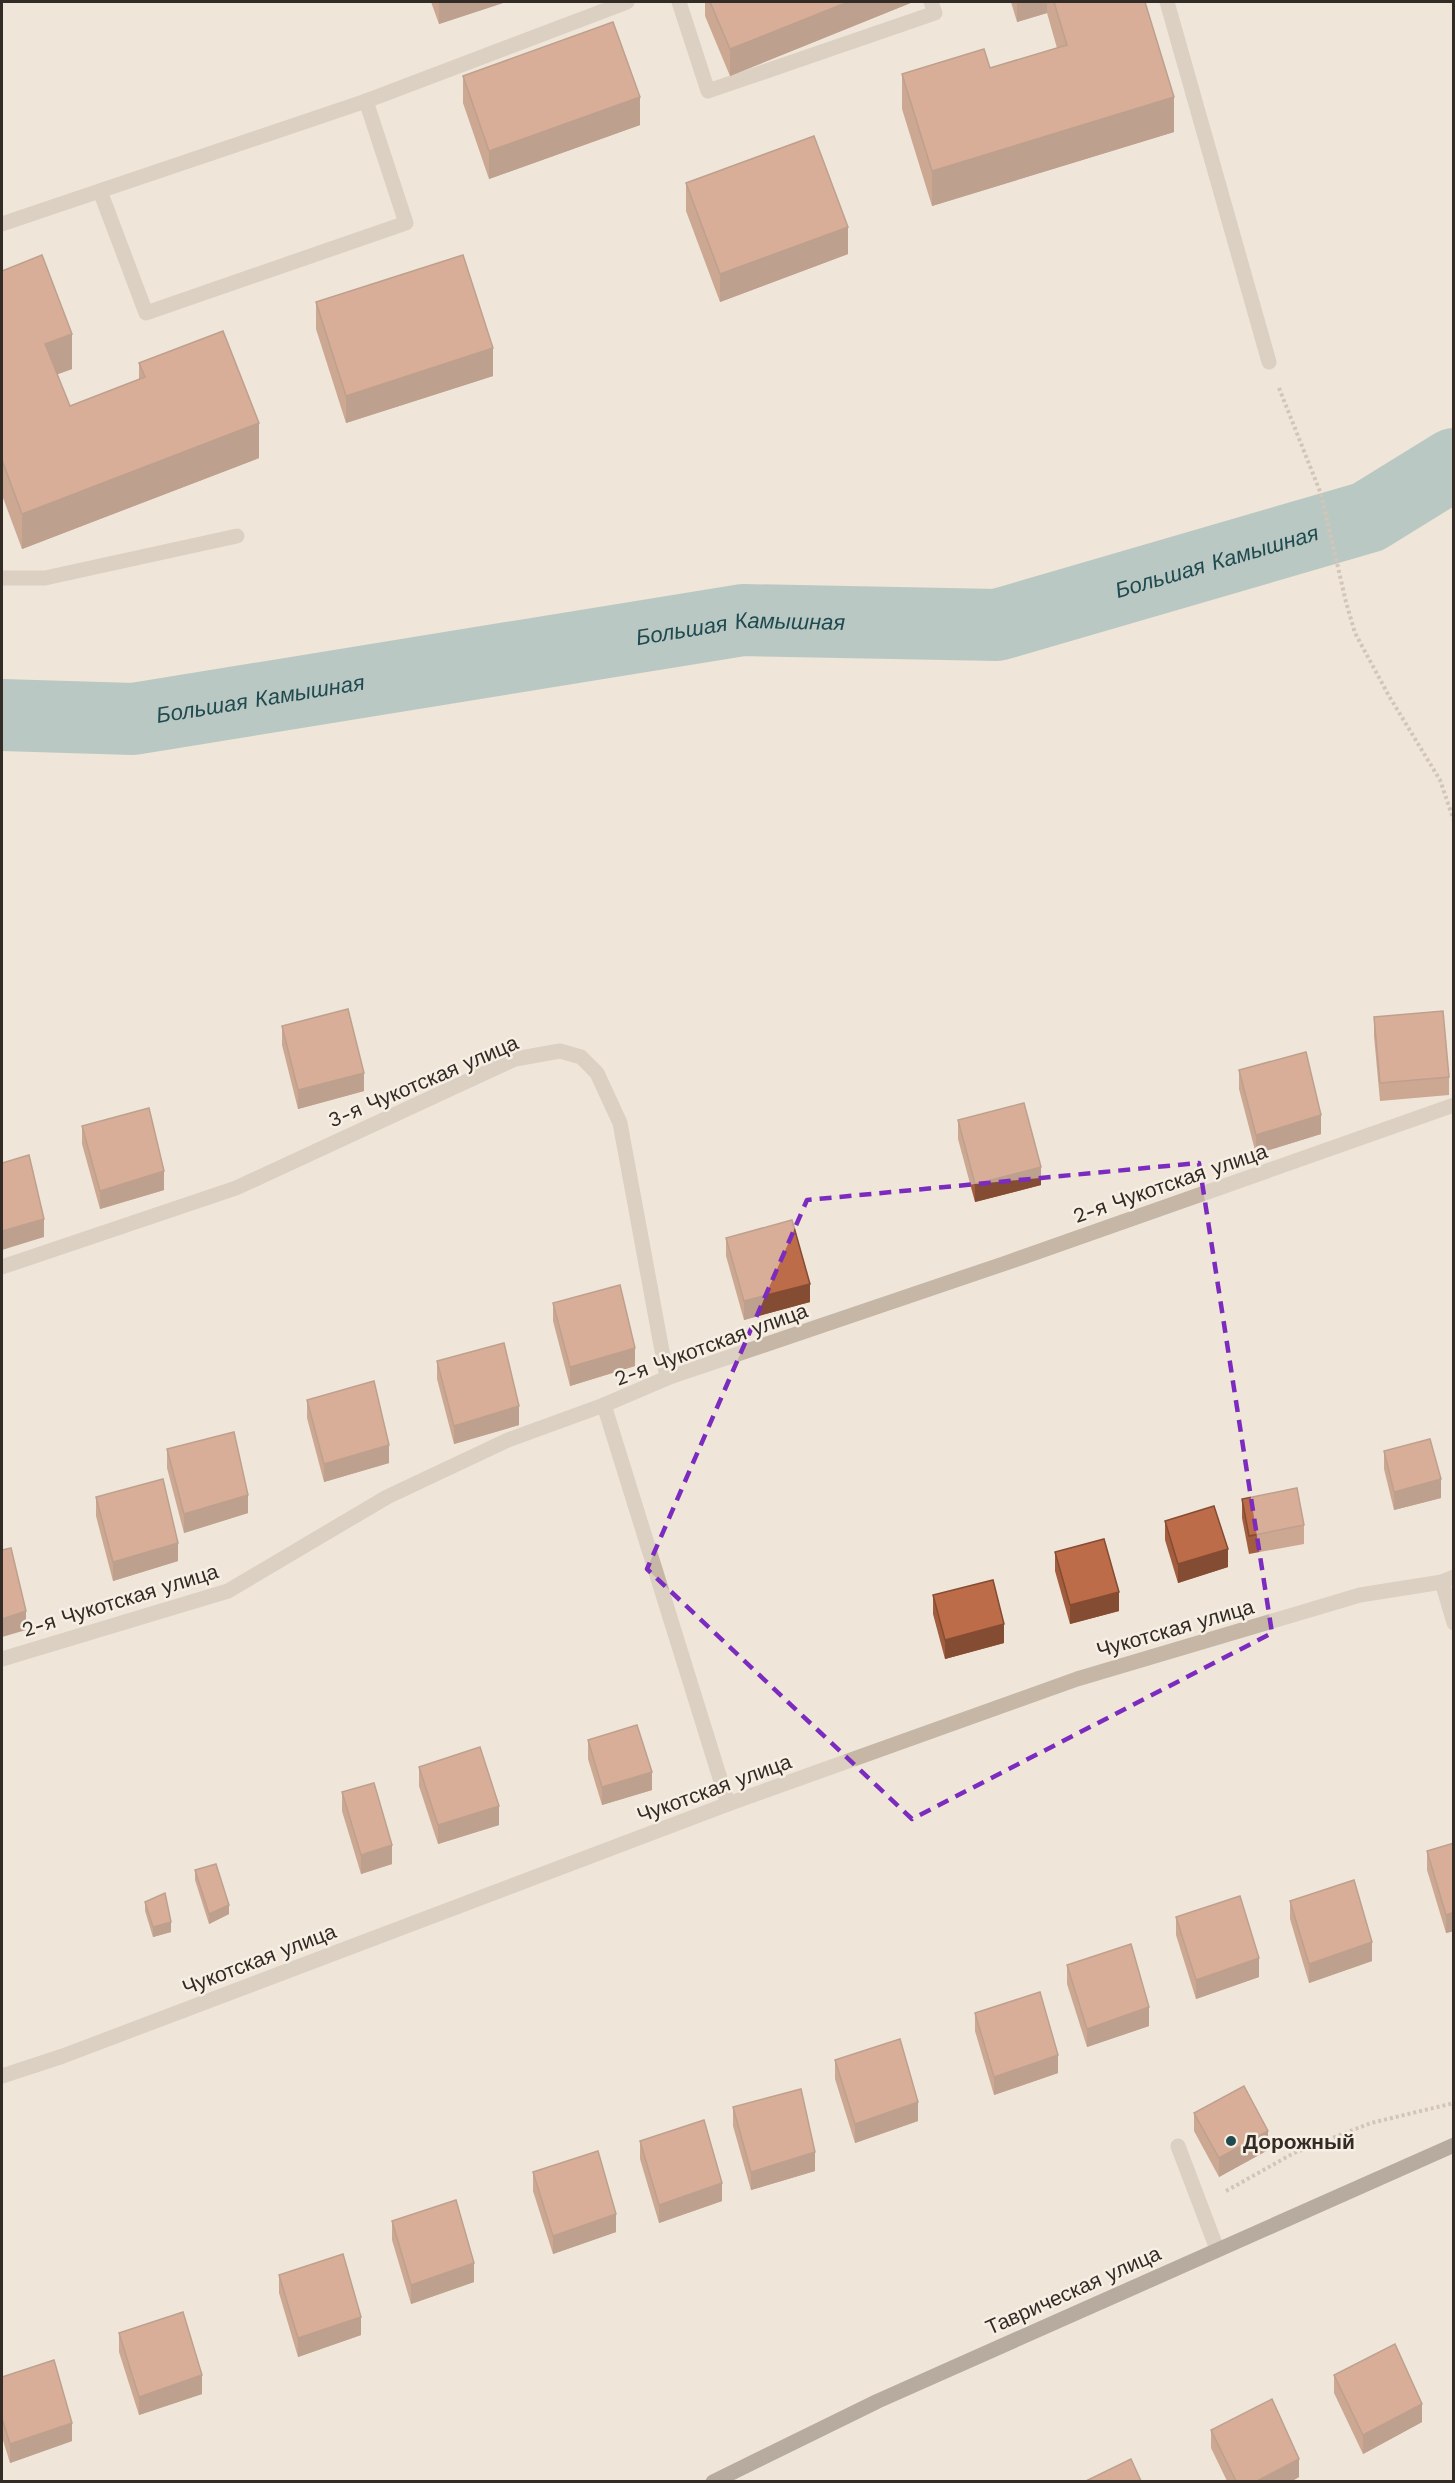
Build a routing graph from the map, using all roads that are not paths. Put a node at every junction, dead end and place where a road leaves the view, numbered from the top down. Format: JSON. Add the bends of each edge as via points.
{"nodes":[{"id":1,"x":627,"y":2,"type":"edge"},
{"id":2,"x":679,"y":2,"type":"edge"},
{"id":3,"x":931,"y":2,"type":"edge"},
{"id":4,"x":1167,"y":2,"type":"edge"},
{"id":5,"x":366,"y":100,"type":"junction"},
{"id":6,"x":100,"y":191,"type":"junction"},
{"id":7,"x":2,"y":224,"type":"edge"},
{"id":8,"x":1269,"y":362,"type":"road end"},
{"id":9,"x":237,"y":536,"type":"dead end"},
{"id":10,"x":2,"y":578,"type":"edge"},
{"id":11,"x":1454,"y":1105,"type":"edge"},
{"id":12,"x":2,"y":1268,"type":"edge"},
{"id":13,"x":667,"y":1378,"type":"junction"},
{"id":14,"x":604,"y":1406,"type":"junction"},
{"id":15,"x":1448,"y":1579,"type":"edge"},
{"id":16,"x":1454,"y":1623,"type":"edge"},
{"id":17,"x":2,"y":1659,"type":"edge"},
{"id":18,"x":729,"y":1804,"type":"junction"},
{"id":19,"x":2,"y":2076,"type":"edge"},
{"id":20,"x":1454,"y":2145,"type":"edge"},
{"id":21,"x":1178,"y":2146,"type":"dead end"},
{"id":22,"x":1217,"y":2249,"type":"junction"},
{"id":23,"x":713,"y":2481,"type":"edge"}],
"edges":[{"from":1,"to":5,"type":"street"},
{"from":2,"to":3,"type":"street","via":[[708,91],[935,13]]},
{"from":4,"to":8,"type":"street"},
{"from":5,"to":6,"type":"street"},
{"from":5,"to":6,"type":"street","via":[[406,223],[146,313]]},
{"from":6,"to":7,"type":"street"},
{"from":9,"to":10,"type":"street","via":[[45,578]]},
{"from":11,"to":13,"type":"street","name":"2-я Чукотская улица"},
{"from":12,"to":13,"type":"street","name":"3-я Чукотская улица","via":[[236,1188],[515,1059],[560,1051],[580,1057],[597,1073],[620,1123]]},
{"from":13,"to":14,"type":"street","name":"2-я Чукотская улица"},
{"from":14,"to":17,"type":"street","name":"2-я Чукотская улица","via":[[508,1440],[387,1497],[228,1591]]},
{"from":14,"to":18,"type":"street"},
{"from":15,"to":16,"type":"street"},
{"from":15,"to":18,"type":"street","name":"Чукотская улица","via":[[1360,1595],[1077,1679]]},
{"from":18,"to":19,"type":"street","name":"Чукотская улица"},
{"from":20,"to":22,"type":"main road","name":"Таврическая улица"},
{"from":21,"to":22,"type":"street"},
{"from":22,"to":23,"type":"main road","name":"Таврическая улица","via":[[878,2400]]}]}
